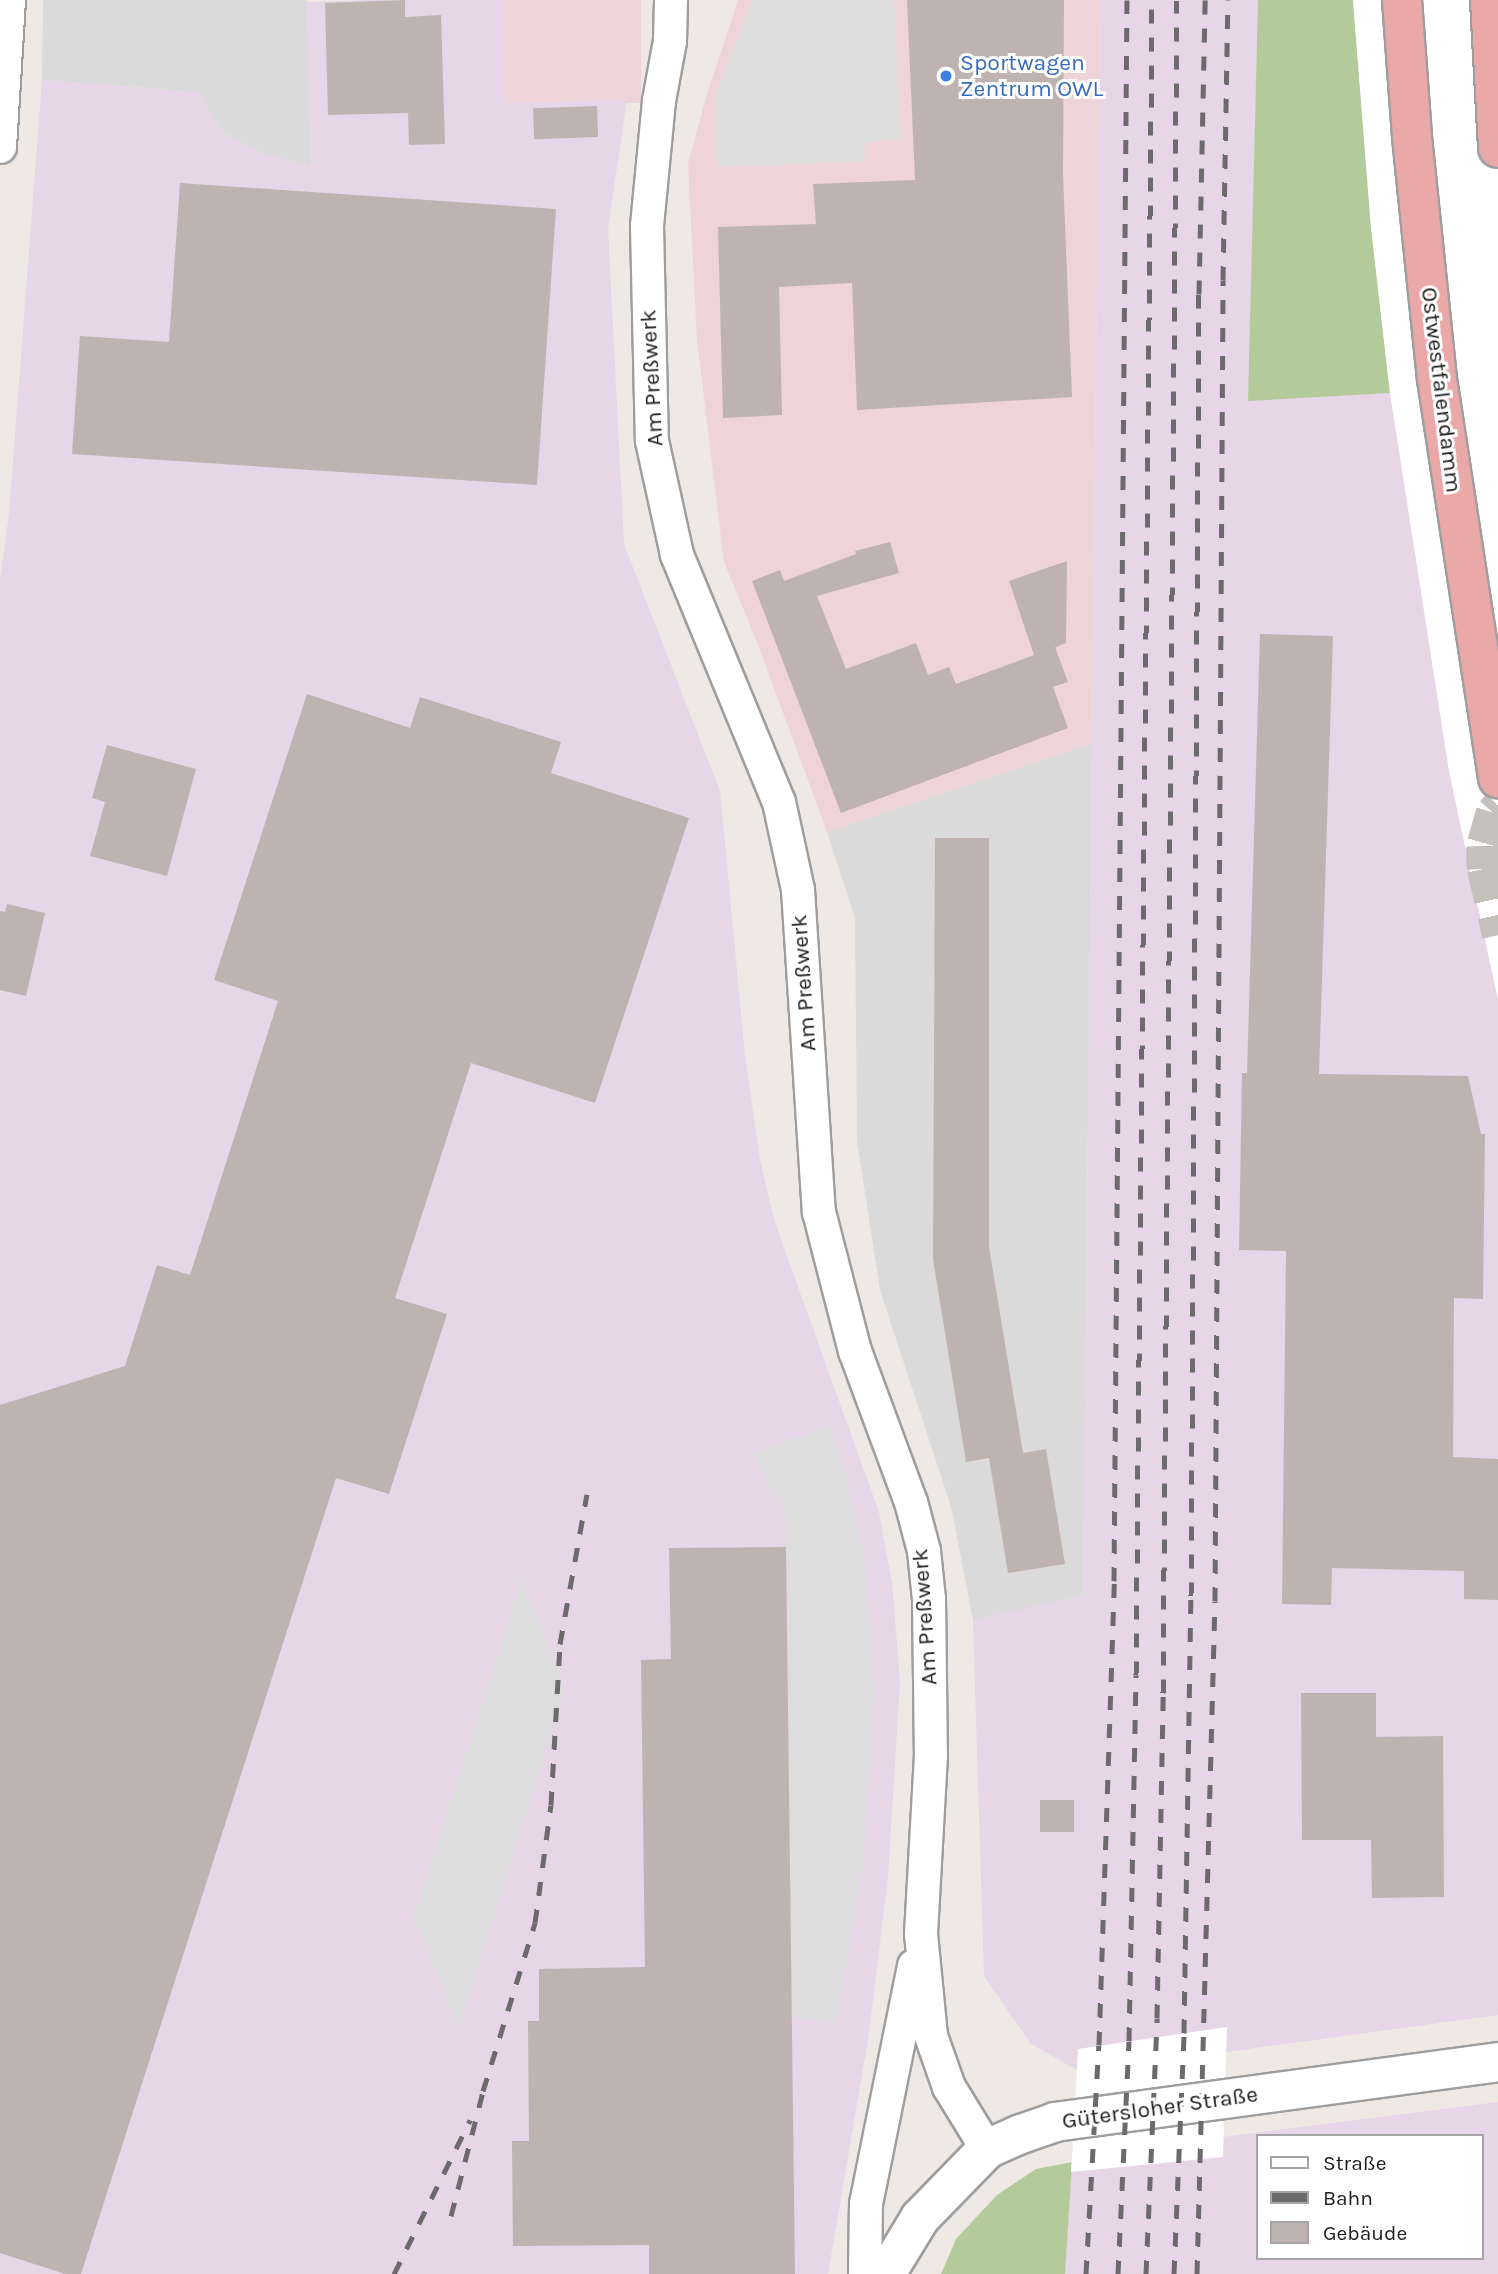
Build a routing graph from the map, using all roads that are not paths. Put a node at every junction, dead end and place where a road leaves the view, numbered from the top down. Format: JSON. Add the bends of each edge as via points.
{"nodes":[{"id":1,"x":9,"y":0,"type":"edge"},
{"id":2,"x":671,"y":0,"type":"edge"},
{"id":3,"x":691,"y":0,"type":"edge"},
{"id":4,"x":1402,"y":0,"type":"edge"},
{"id":5,"x":1490,"y":0,"type":"edge"},
{"id":6,"x":670,"y":41,"type":"junction"},
{"id":7,"x":0,"y":147,"type":"edge"},
{"id":8,"x":1498,"y":148,"type":"edge"},
{"id":9,"x":1498,"y":778,"type":"edge"},
{"id":10,"x":921,"y":1934,"type":"junction"},
{"id":11,"x":1498,"y":2062,"type":"edge"},
{"id":12,"x":986,"y":2149,"type":"junction"},
{"id":13,"x":865,"y":2274,"type":"edge"},
{"id":14,"x":886,"y":2274,"type":"edge"}],
"edges":[{"from":1,"to":7,"type":"street"},
{"from":2,"to":6,"type":"street","name":"Am Preßwerk"},
{"from":3,"to":6,"type":"street","name":"Am Preßwerk"},
{"from":4,"to":9,"type":"highway","name":"Ostwestfalendamm","via":[[1437,379]]},
{"from":5,"to":8,"type":"highway"},
{"from":6,"to":10,"type":"street","name":"Am Preßwerk","via":[[659,101],[647,226],[652,441],[677,555],[779,802],[798,890],[818,1213],[855,1351],[911,1502],[924,1551],[932,1755]]},
{"from":10,"to":12,"type":"street","name":"Am Preßwerk","via":[[931,2036],[950,2087]]},
{"from":10,"to":13,"type":"street","name":"Am Preßwerk","via":[[866,2204]]},
{"from":11,"to":12,"type":"street","name":"Gütersloher Straße","via":[[1055,2122]]},
{"from":12,"to":14,"type":"street","name":"Gütersloher Straße","via":[[920,2218]]}]}
